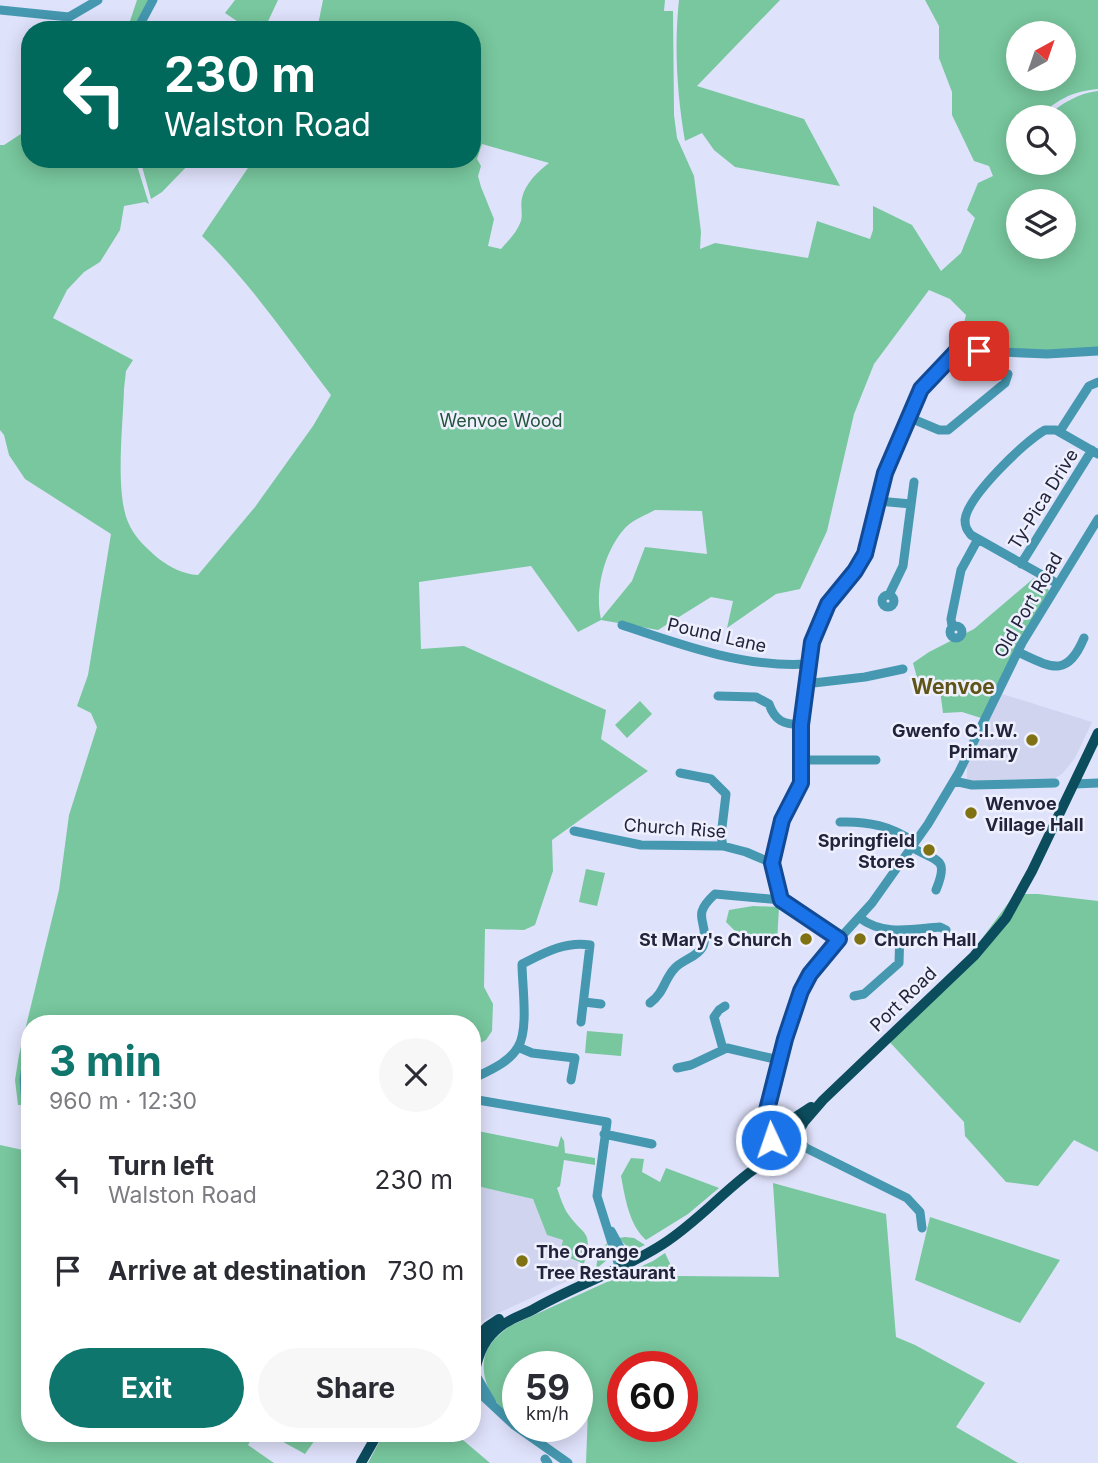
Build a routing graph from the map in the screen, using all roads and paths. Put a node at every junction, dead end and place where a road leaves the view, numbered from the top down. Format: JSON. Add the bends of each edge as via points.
{"nodes":[{"id":1,"x":98,"y":0,"type":"edge"},
{"id":2,"x":153,"y":0,"type":"edge"},
{"id":3,"x":0,"y":10,"type":"edge"},
{"id":4,"x":141,"y":21,"type":"edge"},
{"id":5,"x":1098,"y":351,"type":"edge"},
{"id":6,"x":1008,"y":374,"type":"dead end"},
{"id":7,"x":1098,"y":382,"type":"edge"},
{"id":8,"x":908,"y":417,"type":"junction"},
{"id":9,"x":1060,"y":431,"type":"junction"},
{"id":10,"x":1095,"y":452,"type":"edge"},
{"id":11,"x":914,"y":482,"type":"dead end"},
{"id":12,"x":878,"y":501,"type":"junction"},
{"id":13,"x":911,"y":504,"type":"junction"},
{"id":14,"x":1098,"y":519,"type":"edge"},
{"id":15,"x":978,"y":539,"type":"junction"},
{"id":16,"x":1021,"y":564,"type":"junction"},
{"id":17,"x":1058,"y":584,"type":"junction"},
{"id":18,"x":889,"y":595,"type":"dead end"},
{"id":19,"x":622,"y":625,"type":"dead end"},
{"id":20,"x":952,"y":626,"type":"dead end"},
{"id":21,"x":1084,"y":638,"type":"dead end"},
{"id":22,"x":1018,"y":652,"type":"junction"},
{"id":23,"x":807,"y":664,"type":"junction"},
{"id":24,"x":903,"y":669,"type":"dead end"},
{"id":25,"x":805,"y":684,"type":"junction"},
{"id":26,"x":718,"y":696,"type":"dead end"},
{"id":27,"x":801,"y":725,"type":"junction"},
{"id":28,"x":1098,"y":733,"type":"edge"},
{"id":29,"x":802,"y":760,"type":"junction"},
{"id":30,"x":876,"y":760,"type":"dead end"},
{"id":31,"x":1081,"y":768,"type":"junction"},
{"id":32,"x":680,"y":773,"type":"dead end"},
{"id":33,"x":954,"y":781,"type":"junction"},
{"id":34,"x":1055,"y":783,"type":"dead end"},
{"id":35,"x":1096,"y":783,"type":"edge"},
{"id":36,"x":1074,"y":784,"type":"junction"},
{"id":37,"x":840,"y":822,"type":"dead end"},
{"id":38,"x":574,"y":831,"type":"dead end"},
{"id":39,"x":913,"y":844,"type":"junction"},
{"id":40,"x":723,"y":846,"type":"junction"},
{"id":41,"x":772,"y":863,"type":"junction"},
{"id":42,"x":936,"y":890,"type":"dead end"},
{"id":43,"x":781,"y":900,"type":"junction"},
{"id":44,"x":860,"y":918,"type":"junction"},
{"id":45,"x":946,"y":929,"type":"dead end"},
{"id":46,"x":900,"y":930,"type":"junction"},
{"id":47,"x":839,"y":939,"type":"junction"},
{"id":48,"x":854,"y":996,"type":"dead end"},
{"id":49,"x":584,"y":1002,"type":"junction"},
{"id":50,"x":650,"y":1003,"type":"dead end"},
{"id":51,"x":601,"y":1004,"type":"dead end"},
{"id":52,"x":725,"y":1006,"type":"dead end"},
{"id":53,"x":582,"y":1022,"type":"dead end"},
{"id":54,"x":518,"y":1047,"type":"junction"},
{"id":55,"x":723,"y":1049,"type":"junction"},
{"id":56,"x":779,"y":1060,"type":"junction"},
{"id":57,"x":677,"y":1068,"type":"dead end"},
{"id":58,"x":481,"y":1074,"type":"edge"},
{"id":59,"x":571,"y":1080,"type":"dead end"},
{"id":60,"x":823,"y":1100,"type":"junction"},
{"id":61,"x":481,"y":1101,"type":"edge"},
{"id":62,"x":769,"y":1108,"type":"junction"},
{"id":63,"x":784,"y":1124,"type":"junction"},
{"id":64,"x":604,"y":1134,"type":"junction"},
{"id":65,"x":770,"y":1137,"type":"junction"},
{"id":66,"x":796,"y":1137,"type":"junction"},
{"id":67,"x":652,"y":1144,"type":"dead end"},
{"id":68,"x":806,"y":1148,"type":"junction"},
{"id":69,"x":788,"y":1149,"type":"junction"},
{"id":70,"x":739,"y":1180,"type":"junction"},
{"id":71,"x":922,"y":1228,"type":"dead end"},
{"id":72,"x":624,"y":1264,"type":"junction"},
{"id":73,"x":544,"y":1301,"type":"junction"},
{"id":74,"x":481,"y":1332,"type":"edge"},
{"id":75,"x":481,"y":1348,"type":"edge"},
{"id":76,"x":481,"y":1384,"type":"edge"},
{"id":77,"x":481,"y":1394,"type":"edge"},
{"id":78,"x":492,"y":1404,"type":"junction"},
{"id":79,"x":373,"y":1442,"type":"edge"},
{"id":80,"x":361,"y":1463,"type":"edge"},
{"id":81,"x":567,"y":1463,"type":"edge"}],
"edges":[{"from":1,"to":3,"type":"street","via":[[69,18]]},
{"from":2,"to":4,"type":"street"},
{"from":5,"to":8,"type":"street","via":[[957,351],[923,384]]},
{"from":6,"to":8,"type":"street","via":[[1005,383],[948,430]]},
{"from":7,"to":9,"type":"street","via":[[1089,386]]},
{"from":8,"to":12,"type":"street"},
{"from":9,"to":10,"type":"street"},
{"from":9,"to":15,"type":"street","via":[[1041,432],[988,481],[965,519],[968,531]]},
{"from":10,"to":16,"type":"street","name":"Ty-Pica Drive"},
{"from":11,"to":13,"type":"street"},
{"from":12,"to":13,"type":"street"},
{"from":12,"to":23,"type":"street","via":[[865,554],[818,622]]},
{"from":13,"to":18,"type":"street","via":[[903,566]]},
{"from":14,"to":17,"type":"street","name":"Old Port Road"},
{"from":15,"to":16,"type":"street"},
{"from":15,"to":20,"type":"street","via":[[961,570]]},
{"from":16,"to":17,"type":"street"},
{"from":17,"to":22,"type":"street","name":"Old Port Road"},
{"from":19,"to":23,"type":"street","name":"Pound Lane","via":[[717,654],[785,666]]},
{"from":21,"to":22,"type":"street","via":[[1072,661],[1062,666]]},
{"from":22,"to":33,"type":"street","name":"Old Port Road"},
{"from":23,"to":25,"type":"street"},
{"from":24,"to":25,"type":"street"},
{"from":25,"to":27,"type":"street"},
{"from":26,"to":27,"type":"street","via":[[756,697],[769,704],[774,718]]},
{"from":27,"to":29,"type":"street"},
{"from":28,"to":31,"type":"main road","name":"Port Road"},
{"from":29,"to":30,"type":"street"},
{"from":29,"to":41,"type":"street","via":[[801,783],[782,820]]},
{"from":31,"to":35,"type":"street"},
{"from":31,"to":36,"type":"main road","name":"Port Road"},
{"from":32,"to":40,"type":"street","via":[[712,779],[726,794]]},
{"from":33,"to":34,"type":"street","via":[[972,785]]},
{"from":33,"to":39,"type":"street","name":"Old Port Road"},
{"from":35,"to":36,"type":"street"},
{"from":36,"to":60,"type":"main road","name":"Port Road","via":[[1024,888],[990,938]]},
{"from":37,"to":39,"type":"street","via":[[883,825]]},
{"from":38,"to":40,"type":"street","name":"Church Rise","via":[[641,845]]},
{"from":39,"to":42,"type":"street","via":[[942,866]]},
{"from":39,"to":44,"type":"street","name":"Old Port Road"},
{"from":40,"to":41,"type":"street","name":"Church Rise"},
{"from":41,"to":43,"type":"street"},
{"from":43,"to":47,"type":"street"},
{"from":43,"to":50,"type":"street","via":[[715,894],[700,917],[701,950],[673,969],[659,997]]},
{"from":44,"to":46,"type":"street","via":[[873,927]]},
{"from":44,"to":47,"type":"street","name":"Old Port Road"},
{"from":45,"to":46,"type":"street"},
{"from":46,"to":48,"type":"street","via":[[899,963],[864,994]]},
{"from":47,"to":56,"type":"street","name":"Old Port Road","via":[[801,991]]},
{"from":49,"to":51,"type":"street"},
{"from":49,"to":53,"type":"street"},
{"from":49,"to":54,"type":"street","via":[[590,945],[575,943],[522,964],[523,1031]]},
{"from":52,"to":55,"type":"street","via":[[715,1017]]},
{"from":54,"to":58,"type":"street"},
{"from":54,"to":59,"type":"street","via":[[575,1058]]},
{"from":55,"to":56,"type":"street"},
{"from":55,"to":57,"type":"street"},
{"from":56,"to":62,"type":"street","name":"Old Port Road"},
{"from":60,"to":63,"type":"main road","name":"Port Road"},
{"from":60,"to":66,"type":"main road","name":"Port Road"},
{"from":61,"to":64,"type":"street","via":[[607,1122]]},
{"from":62,"to":63,"type":"street"},
{"from":62,"to":65,"type":"street","name":"Old Port Road","via":[[766,1123]]},
{"from":63,"to":65,"type":"main road","name":"Port Road","via":[[774,1128]]},
{"from":63,"to":66,"type":"main road","via":[[793,1128]]},
{"from":64,"to":67,"type":"street"},
{"from":64,"to":72,"type":"street","via":[[597,1196]]},
{"from":65,"to":69,"type":"main road","via":[[778,1149]]},
{"from":65,"to":70,"type":"main road","name":"Port Road","via":[[764,1153]]},
{"from":66,"to":68,"type":"street"},
{"from":66,"to":69,"type":"main road","name":"Port Road"},
{"from":68,"to":69,"type":"street"},
{"from":68,"to":71,"type":"street","via":[[907,1198],[920,1212]]},
{"from":69,"to":70,"type":"main road","name":"Port Road"},
{"from":70,"to":72,"type":"main road","name":"Port Road","via":[[691,1224]]},
{"from":72,"to":73,"type":"main road","name":"Port Road"},
{"from":73,"to":74,"type":"main road","name":"Port Road"},
{"from":73,"to":75,"type":"main road","name":"Port Road","via":[[493,1332]]},
{"from":76,"to":78,"type":"street"},
{"from":77,"to":78,"type":"street"},
{"from":78,"to":81,"type":"street"},
{"from":79,"to":80,"type":"main road"}]}
